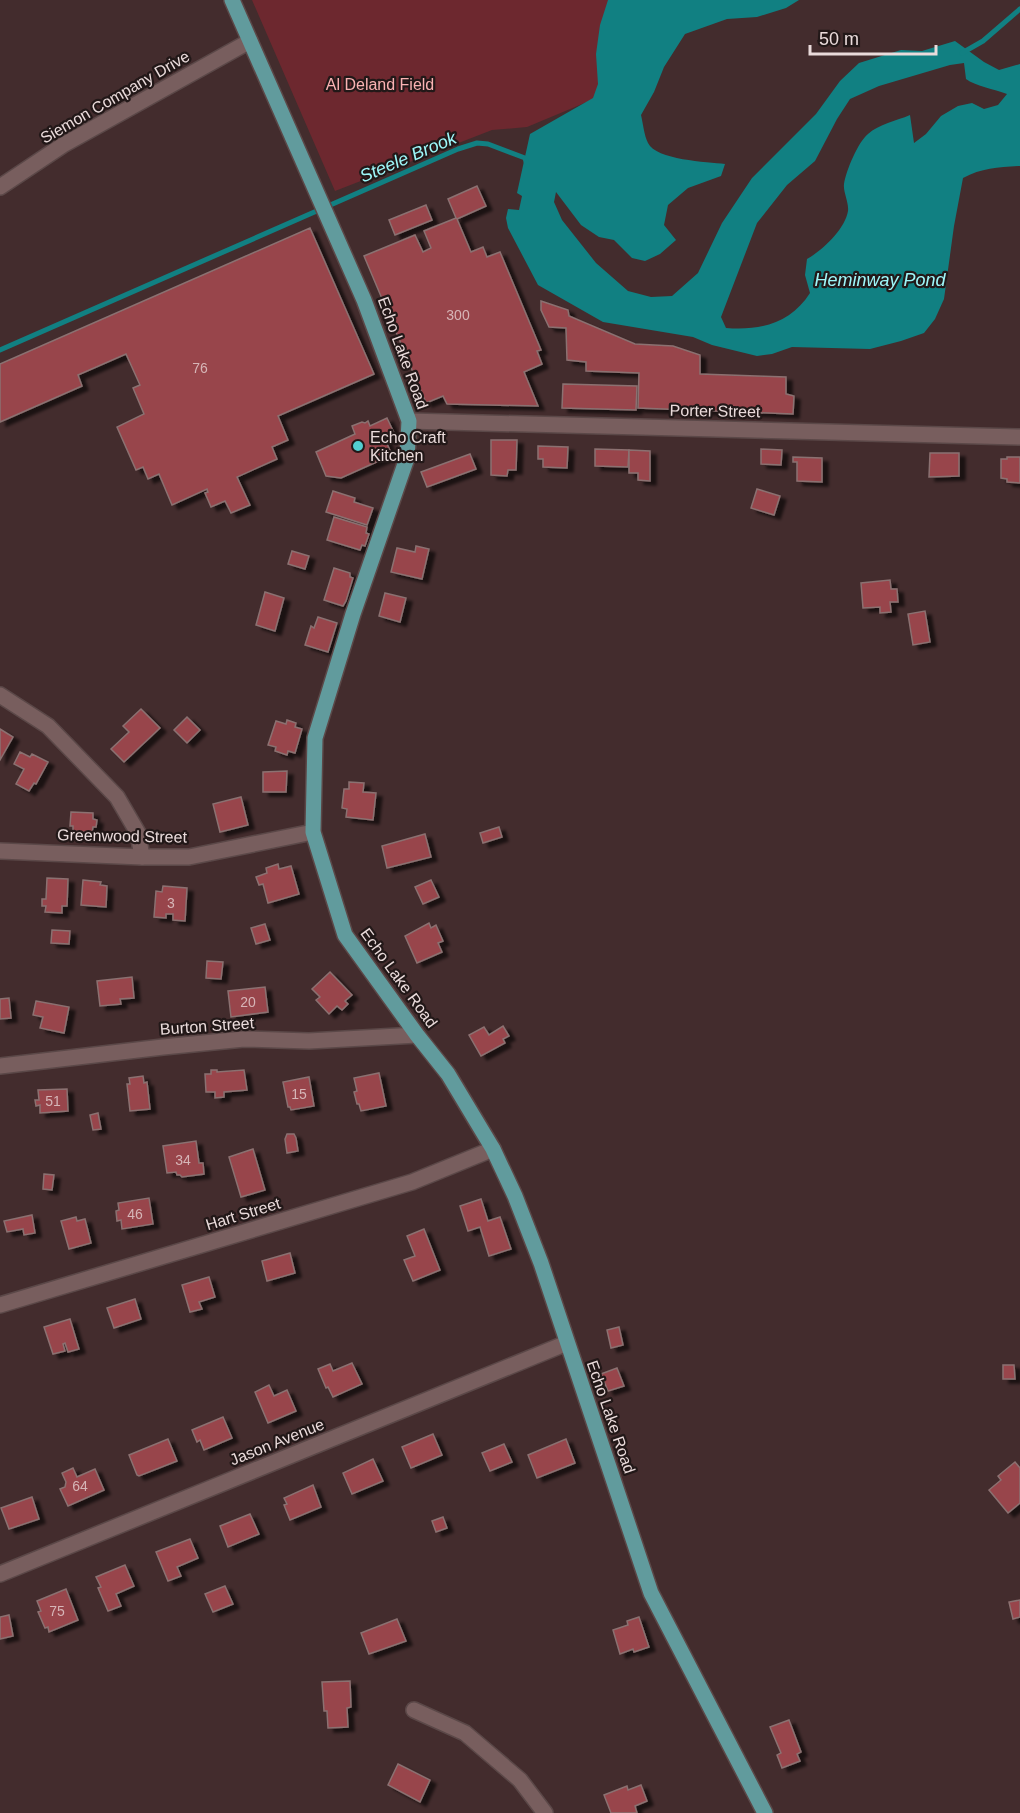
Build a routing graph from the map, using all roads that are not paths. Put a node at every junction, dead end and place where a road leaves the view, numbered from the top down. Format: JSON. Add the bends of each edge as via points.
{"nodes":[{"id":1,"x":232,"y":0,"type":"edge"},
{"id":2,"x":250,"y":41,"type":"junction"},
{"id":3,"x":0,"y":187,"type":"edge"},
{"id":4,"x":409,"y":421,"type":"junction"},
{"id":5,"x":1020,"y":437,"type":"edge"},
{"id":6,"x":0,"y":695,"type":"edge"},
{"id":7,"x":313,"y":832,"type":"junction"},
{"id":8,"x":0,"y":851,"type":"edge"},
{"id":9,"x":142,"y":857,"type":"junction"},
{"id":10,"x":417,"y":1035,"type":"junction"},
{"id":11,"x":0,"y":1066,"type":"edge"},
{"id":12,"x":493,"y":1149,"type":"junction"},
{"id":13,"x":0,"y":1305,"type":"edge"},
{"id":14,"x":567,"y":1343,"type":"junction"},
{"id":15,"x":0,"y":1574,"type":"edge"},
{"id":16,"x":414,"y":1710,"type":"dead end"},
{"id":17,"x":545,"y":1813,"type":"edge"},
{"id":18,"x":765,"y":1813,"type":"edge"}],
"edges":[{"from":1,"to":2,"type":"main road","name":"Echo Lake Road"},
{"from":2,"to":3,"type":"street","name":"Siemon Company Drive","via":[[63,145]]},
{"from":2,"to":4,"type":"main road","name":"Echo Lake Road","via":[[364,300]]},
{"from":4,"to":5,"type":"street","name":"Porter Street"},
{"from":4,"to":7,"type":"main road","name":"Echo Lake Road","via":[[407,458],[315,738]]},
{"from":6,"to":9,"type":"street","via":[[48,726],[117,797],[138,833]]},
{"from":7,"to":9,"type":"street","name":"Greenwood Street","via":[[189,857]]},
{"from":7,"to":10,"type":"main road","name":"Echo Lake Road","via":[[345,935]]},
{"from":8,"to":9,"type":"street","name":"Greenwood Street"},
{"from":10,"to":11,"type":"street","name":"Burton Street","via":[[309,1041],[244,1039]]},
{"from":10,"to":12,"type":"main road","name":"Echo Lake Road","via":[[448,1074]]},
{"from":12,"to":13,"type":"street","name":"Hart Street","via":[[412,1182]]},
{"from":12,"to":14,"type":"main road","name":"Echo Lake Road","via":[[519,1205]]},
{"from":14,"to":15,"type":"street","name":"Jason Avenue"},
{"from":14,"to":18,"type":"main road","name":"Echo Lake Road","via":[[651,1593]]},
{"from":16,"to":17,"type":"street","via":[[465,1733],[520,1780]]}]}
